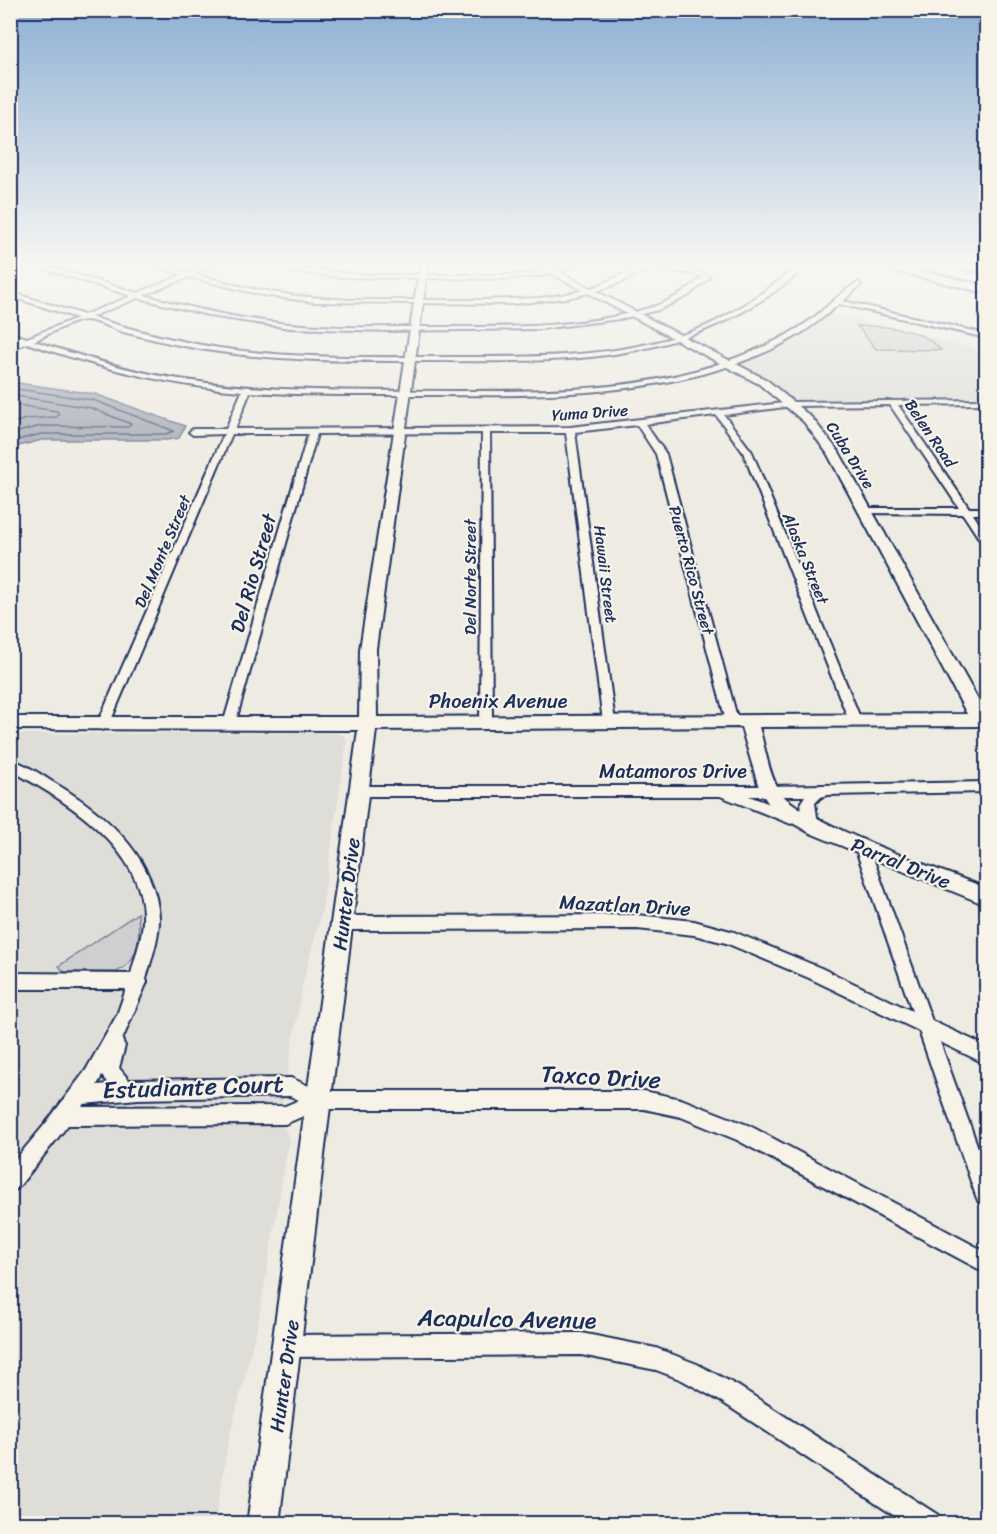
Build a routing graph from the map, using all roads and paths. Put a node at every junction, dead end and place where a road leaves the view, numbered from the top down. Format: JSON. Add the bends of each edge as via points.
{"nodes":[{"id":1,"x":14,"y":337,"type":"edge"},
{"id":2,"x":38,"y":337,"type":"edge"},
{"id":3,"x":152,"y":337,"type":"edge"},
{"id":4,"x":414,"y":337,"type":"edge"},
{"id":5,"x":678,"y":337,"type":"joint"},
{"id":6,"x":791,"y":337,"type":"edge"},
{"id":7,"x":27,"y":341,"type":"junction"},
{"id":8,"x":10,"y":348,"type":"edge"},
{"id":9,"x":411,"y":359,"type":"junction"},
{"id":10,"x":728,"y":363,"type":"junction"},
{"id":11,"x":247,"y":390,"type":"junction"},
{"id":12,"x":406,"y":393,"type":"junction"},
{"id":13,"x":892,"y":402,"type":"junction"},
{"id":14,"x":792,"y":404,"type":"junction"},
{"id":15,"x":985,"y":404,"type":"edge"},
{"id":16,"x":718,"y":413,"type":"junction"},
{"id":17,"x":641,"y":423,"type":"junction"},
{"id":18,"x":570,"y":430,"type":"junction"},
{"id":19,"x":400,"y":431,"type":"junction"},
{"id":20,"x":193,"y":432,"type":"dead end"},
{"id":21,"x":229,"y":432,"type":"junction"},
{"id":22,"x":313,"y":432,"type":"junction"},
{"id":23,"x":486,"y":432,"type":"junction"},
{"id":24,"x":966,"y":511,"type":"junction"},
{"id":25,"x":987,"y":511,"type":"edge"},
{"id":26,"x":867,"y":512,"type":"junction"},
{"id":27,"x":987,"y":541,"type":"edge"},
{"id":28,"x":855,"y":720,"type":"junction"},
{"id":29,"x":983,"y":720,"type":"edge"},
{"id":30,"x":740,"y":721,"type":"junction"},
{"id":31,"x":368,"y":722,"type":"junction"},
{"id":32,"x":486,"y":722,"type":"junction"},
{"id":33,"x":609,"y":722,"type":"junction"},
{"id":34,"x":10,"y":723,"type":"edge"},
{"id":35,"x":103,"y":724,"type":"junction"},
{"id":36,"x":229,"y":724,"type":"junction"},
{"id":37,"x":10,"y":764,"type":"edge"},
{"id":38,"x":987,"y":787,"type":"edge"},
{"id":39,"x":715,"y":789,"type":"junction"},
{"id":40,"x":830,"y":789,"type":"junction"},
{"id":41,"x":360,"y":791,"type":"junction"},
{"id":42,"x":769,"y":791,"type":"junction"},
{"id":43,"x":809,"y":825,"type":"junction"},
{"id":44,"x":862,"y":847,"type":"junction"},
{"id":45,"x":987,"y":897,"type":"edge"},
{"id":46,"x":342,"y":924,"type":"junction"},
{"id":47,"x":10,"y":981,"type":"edge"},
{"id":48,"x":139,"y":982,"type":"junction"},
{"id":49,"x":925,"y":1026,"type":"junction"},
{"id":50,"x":122,"y":1027,"type":"junction"},
{"id":51,"x":987,"y":1055,"type":"edge"},
{"id":52,"x":142,"y":1090,"type":"junction"},
{"id":53,"x":81,"y":1095,"type":"junction"},
{"id":54,"x":320,"y":1100,"type":"junction"},
{"id":55,"x":65,"y":1116,"type":"junction"},
{"id":56,"x":10,"y":1182,"type":"edge"},
{"id":57,"x":987,"y":1196,"type":"edge"},
{"id":58,"x":987,"y":1263,"type":"edge"},
{"id":59,"x":288,"y":1346,"type":"junction"},
{"id":60,"x":263,"y":1524,"type":"edge"},
{"id":61,"x":929,"y":1524,"type":"edge"}],
"edges":[{"from":1,"to":7,"type":"street"},
{"from":2,"to":7,"type":"street"},
{"from":3,"to":9,"type":"street","via":[[230,352],[319,359]]},
{"from":4,"to":9,"type":"street","name":"Hunter Drive"},
{"from":5,"to":9,"type":"street","via":[[627,349],[564,357]]},
{"from":5,"to":10,"type":"street","name":"Cuba Drive"},
{"from":6,"to":10,"type":"street"},
{"from":7,"to":8,"type":"street"},
{"from":7,"to":11,"type":"street","via":[[140,374]]},
{"from":9,"to":12,"type":"street","name":"Hunter Drive"},
{"from":10,"to":12,"type":"street","via":[[672,377],[588,389]]},
{"from":10,"to":14,"type":"street","name":"Cuba Drive"},
{"from":11,"to":12,"type":"street"},
{"from":11,"to":21,"type":"street","name":"Del Monte Street"},
{"from":12,"to":19,"type":"street","name":"Hunter Drive"},
{"from":13,"to":14,"type":"street","name":"Yuma Drive"},
{"from":13,"to":15,"type":"street","name":"Yuma Drive"},
{"from":13,"to":24,"type":"street","name":"Belen Road"},
{"from":14,"to":16,"type":"street","name":"Yuma Drive"},
{"from":14,"to":26,"type":"street","name":"Cuba Drive","via":[[822,435]]},
{"from":16,"to":17,"type":"street","name":"Yuma Drive"},
{"from":16,"to":28,"type":"street","name":"Alaska Street","via":[[747,452]]},
{"from":17,"to":18,"type":"street","name":"Yuma Drive"},
{"from":17,"to":30,"type":"street","name":"Puerto Rico Street","via":[[661,454]]},
{"from":18,"to":23,"type":"street","name":"Yuma Drive"},
{"from":18,"to":33,"type":"street","name":"Hawaii Street"},
{"from":19,"to":22,"type":"street","name":"Yuma Drive"},
{"from":19,"to":23,"type":"street","name":"Yuma Drive"},
{"from":19,"to":31,"type":"street","name":"Hunter Drive","via":[[368,649]]},
{"from":20,"to":21,"type":"street","name":"Yuma Drive"},
{"from":21,"to":22,"type":"street","name":"Yuma Drive"},
{"from":21,"to":35,"type":"street","name":"Del Monte Street"},
{"from":22,"to":36,"type":"street","name":"Del Rio Street"},
{"from":23,"to":32,"type":"street","name":"Del Norte Street"},
{"from":24,"to":25,"type":"street"},
{"from":24,"to":26,"type":"street"},
{"from":24,"to":27,"type":"street","name":"Belen Road"},
{"from":26,"to":29,"type":"street","name":"Cuba Drive"},
{"from":28,"to":29,"type":"street","name":"Phoenix Avenue"},
{"from":28,"to":30,"type":"street","name":"Phoenix Avenue"},
{"from":30,"to":33,"type":"street","name":"Phoenix Avenue"},
{"from":30,"to":42,"type":"street","name":"Puerto Rico Street"},
{"from":31,"to":32,"type":"street","name":"Phoenix Avenue"},
{"from":31,"to":36,"type":"street","name":"Phoenix Avenue"},
{"from":31,"to":41,"type":"street","name":"Hunter Drive"},
{"from":32,"to":33,"type":"street","name":"Phoenix Avenue"},
{"from":34,"to":35,"type":"street","name":"Phoenix Avenue"},
{"from":35,"to":36,"type":"street","name":"Phoenix Avenue"},
{"from":37,"to":48,"type":"street","via":[[72,800],[127,851],[140,873],[151,918]]},
{"from":38,"to":40,"type":"street","name":"Matamoros Drive"},
{"from":39,"to":41,"type":"street","name":"Matamoros Drive"},
{"from":39,"to":42,"type":"street","name":"Matamoros Drive"},
{"from":39,"to":43,"type":"street","name":"Parral Drive"},
{"from":40,"to":42,"type":"street","name":"Matamoros Drive"},
{"from":40,"to":43,"type":"street","via":[[816,793],[808,802]]},
{"from":41,"to":46,"type":"street","name":"Hunter Drive"},
{"from":42,"to":43,"type":"street","name":"Parral Drive","via":[[782,808]]},
{"from":43,"to":44,"type":"street","name":"Parral Drive"},
{"from":44,"to":45,"type":"street","name":"Parral Drive"},
{"from":44,"to":49,"type":"street"},
{"from":46,"to":49,"type":"street","name":"Mazatlan Drive","via":[[637,922],[694,928],[752,946]]},
{"from":46,"to":54,"type":"street","name":"Hunter Drive"},
{"from":47,"to":48,"type":"street"},
{"from":48,"to":50,"type":"street"},
{"from":49,"to":51,"type":"street","name":"Mazatlan Drive"},
{"from":49,"to":57,"type":"street"},
{"from":50,"to":52,"type":"street","name":"Estudiante Court","via":[[109,1070],[124,1088]]},
{"from":50,"to":53,"type":"street"},
{"from":52,"to":53,"type":"street","name":"Estudiante Court"},
{"from":52,"to":54,"type":"street","name":"Estudiante Court","via":[[291,1086]]},
{"from":53,"to":55,"type":"street"},
{"from":54,"to":55,"type":"street","name":"Estudiante Court","via":[[285,1115]]},
{"from":54,"to":58,"type":"street","name":"Taxco Drive","via":[[617,1098],[681,1108],[743,1133]]},
{"from":54,"to":59,"type":"street","name":"Hunter Drive"},
{"from":55,"to":56,"type":"street"},
{"from":59,"to":60,"type":"street","name":"Hunter Drive"},
{"from":59,"to":61,"type":"street","name":"Acapulco Avenue","via":[[581,1344],[656,1359],[730,1394]]}]}
